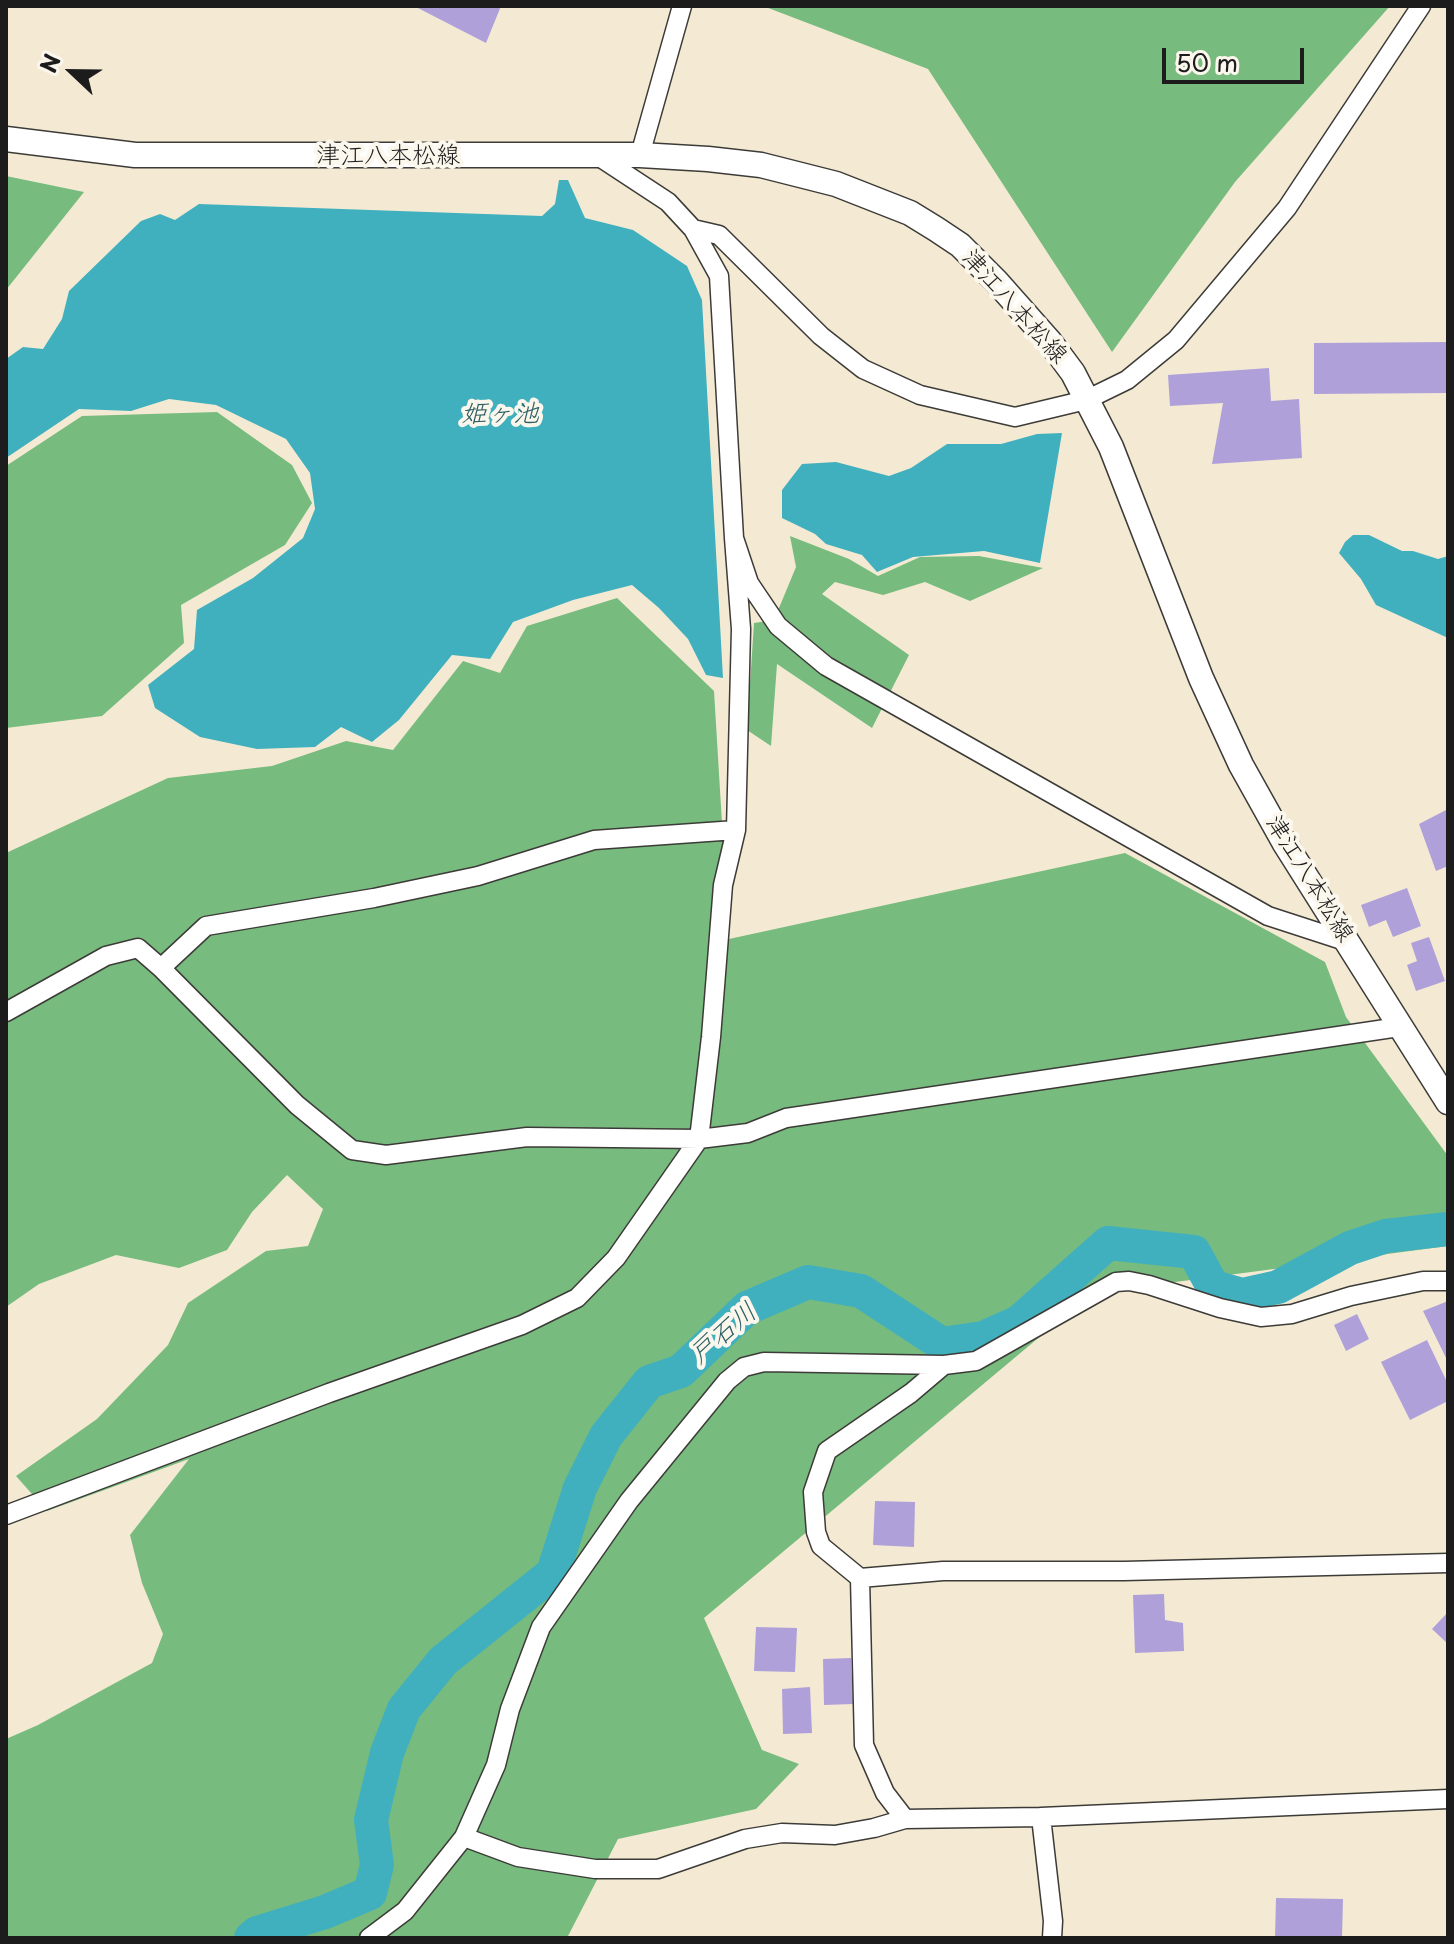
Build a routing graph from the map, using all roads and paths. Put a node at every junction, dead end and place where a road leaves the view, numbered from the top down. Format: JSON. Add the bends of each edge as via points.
{"nodes":[{"id":1,"x":682,"y":6,"type":"edge"},
{"id":2,"x":1421,"y":6,"type":"edge"},
{"id":3,"x":6,"y":139,"type":"edge"},
{"id":4,"x":640,"y":155,"type":"junction"},
{"id":5,"x":598,"y":156,"type":"junction"},
{"id":6,"x":693,"y":229,"type":"junction"},
{"id":7,"x":1086,"y":400,"type":"junction"},
{"id":8,"x":734,"y":538,"type":"junction"},
{"id":9,"x":736,"y":830,"type":"junction"},
{"id":10,"x":1348,"y":942,"type":"junction"},
{"id":11,"x":161,"y":968,"type":"junction"},
{"id":12,"x":6,"y":1012,"type":"edge"},
{"id":13,"x":1399,"y":1027,"type":"junction"},
{"id":14,"x":1446,"y":1093,"type":"edge"},
{"id":15,"x":699,"y":1139,"type":"junction"},
{"id":16,"x":1448,"y":1281,"type":"edge"},
{"id":17,"x":944,"y":1365,"type":"junction"},
{"id":18,"x":6,"y":1515,"type":"edge"},
{"id":19,"x":1448,"y":1563,"type":"edge"},
{"id":20,"x":860,"y":1578,"type":"junction"},
{"id":21,"x":1448,"y":1799,"type":"edge"},
{"id":22,"x":1041,"y":1817,"type":"junction"},
{"id":23,"x":905,"y":1819,"type":"junction"},
{"id":24,"x":464,"y":1837,"type":"junction"},
{"id":25,"x":377,"y":1936,"type":"edge"},
{"id":26,"x":1052,"y":1938,"type":"edge"}],
"edges":[{"from":1,"to":4,"type":"street"},
{"from":2,"to":7,"type":"street","via":[[1287,208],[1176,340],[1127,380]]},
{"from":3,"to":5,"type":"main road","name":"津江八本松線","via":[[135,155]]},
{"from":4,"to":5,"type":"main road","name":"津江八本松線"},
{"from":4,"to":7,"type":"main road","name":"津江八本松線","via":[[761,165],[836,184],[910,213],[960,245],[996,281],[1050,342]]},
{"from":5,"to":6,"type":"street","via":[[668,202]]},
{"from":6,"to":7,"type":"street","via":[[719,235],[821,336],[863,369],[920,395],[1015,417]]},
{"from":6,"to":8,"type":"street","via":[[719,276]]},
{"from":7,"to":10,"type":"main road","name":"津江八本松線","via":[[1111,447],[1201,678],[1241,765]]},
{"from":8,"to":9,"type":"street","via":[[741,629]]},
{"from":8,"to":10,"type":"street","via":[[749,583],[778,626],[826,666],[1268,916]]},
{"from":9,"to":11,"type":"street","via":[[594,840],[478,876],[206,926]]},
{"from":9,"to":15,"type":"street","via":[[723,885]]},
{"from":10,"to":13,"type":"main road","name":"津江八本松線"},
{"from":11,"to":12,"type":"street","via":[[138,948],[106,956]]},
{"from":11,"to":15,"type":"street","via":[[297,1105],[352,1150],[386,1155],[527,1137]]},
{"from":13,"to":14,"type":"main road","name":"津江八本松線"},
{"from":13,"to":15,"type":"street","via":[[786,1118],[748,1133]]},
{"from":15,"to":18,"type":"street","via":[[616,1258],[577,1298],[522,1325]]},
{"from":16,"to":17,"type":"street","via":[[1423,1281],[1261,1317],[1149,1285],[1116,1282],[976,1361]]},
{"from":17,"to":20,"type":"street","via":[[827,1451],[813,1492],[816,1532],[821,1546]]},
{"from":17,"to":24,"type":"street","via":[[764,1362],[744,1367],[727,1381],[629,1501],[541,1627],[510,1709],[496,1765]]},
{"from":19,"to":20,"type":"street","via":[[943,1571]]},
{"from":20,"to":23,"type":"street","via":[[864,1745],[885,1793]]},
{"from":21,"to":22,"type":"street"},
{"from":22,"to":23,"type":"street"},
{"from":22,"to":26,"type":"street"},
{"from":23,"to":24,"type":"street","via":[[835,1835],[782,1833],[745,1839],[658,1869],[595,1869],[518,1857]]},
{"from":24,"to":25,"type":"street","via":[[405,1911]]}]}
